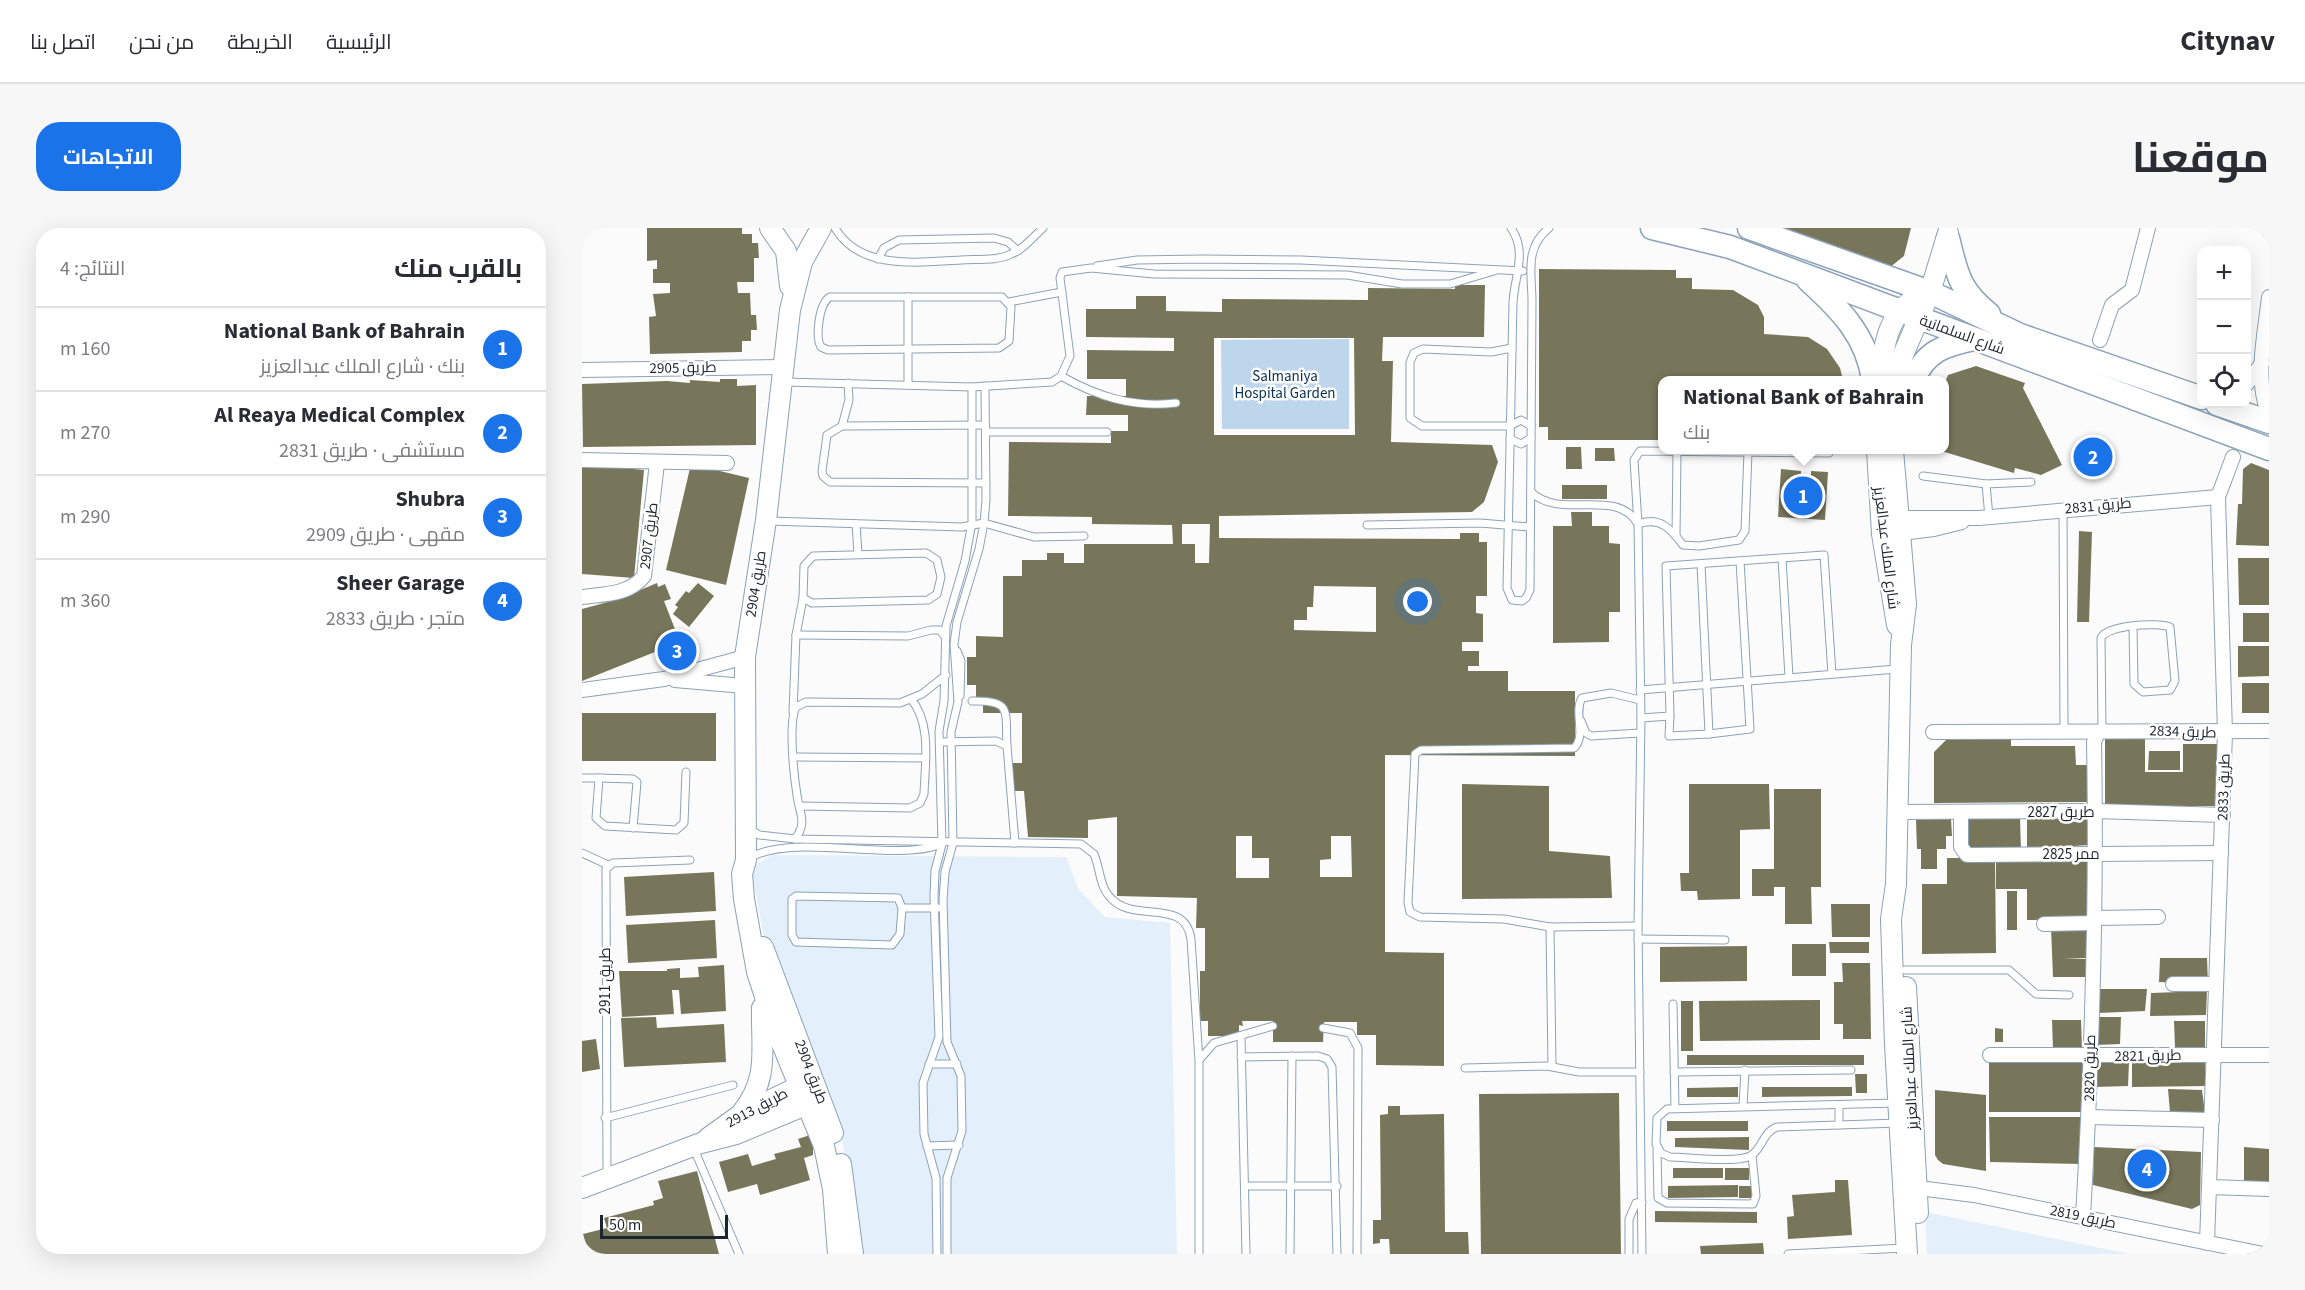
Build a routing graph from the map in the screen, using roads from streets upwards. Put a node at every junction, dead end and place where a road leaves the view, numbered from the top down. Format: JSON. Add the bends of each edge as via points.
{"nodes":[{"id":1,"x":770,"y":228,"type":"edge"},
{"id":2,"x":821,"y":228,"type":"edge"},
{"id":3,"x":1653,"y":228,"type":"edge"},
{"id":4,"x":1749,"y":228,"type":"edge"},
{"id":5,"x":2148,"y":228,"type":"edge"},
{"id":6,"x":1948,"y":233,"type":"edge"},
{"id":7,"x":1800,"y":272,"type":"junction"},
{"id":8,"x":1930,"y":292,"type":"junction"},
{"id":9,"x":2269,"y":297,"type":"edge"},
{"id":10,"x":790,"y":310,"type":"junction"},
{"id":11,"x":1908,"y":314,"type":"junction"},
{"id":12,"x":2020,"y":335,"type":"junction"},
{"id":13,"x":1974,"y":339,"type":"junction"},
{"id":14,"x":2100,"y":340,"type":"dead end"},
{"id":15,"x":2262,"y":363,"type":"junction"},
{"id":16,"x":582,"y":370,"type":"edge"},
{"id":17,"x":783,"y":374,"type":"junction"},
{"id":18,"x":1872,"y":376,"type":"edge"},
{"id":19,"x":1880,"y":376,"type":"edge"},
{"id":20,"x":1898,"y":376,"type":"edge"},
{"id":21,"x":1916,"y":376,"type":"edge"},
{"id":22,"x":2251,"y":379,"type":"edge"},
{"id":23,"x":2197,"y":396,"type":"edge"},
{"id":24,"x":2230,"y":408,"type":"edge"},
{"id":25,"x":2269,"y":415,"type":"edge"},
{"id":26,"x":2269,"y":422,"type":"edge"},
{"id":27,"x":2269,"y":449,"type":"edge"},
{"id":28,"x":1877,"y":454,"type":"edge"},
{"id":29,"x":1893,"y":454,"type":"edge"},
{"id":30,"x":2233,"y":457,"type":"dead end"},
{"id":31,"x":582,"y":460,"type":"edge"},
{"id":32,"x":657,"y":463,"type":"junction"},
{"id":33,"x":727,"y":463,"type":"dead end"},
{"id":34,"x":2218,"y":497,"type":"junction"},
{"id":35,"x":1891,"y":526,"type":"junction"},
{"id":36,"x":582,"y":597,"type":"edge"},
{"id":37,"x":745,"y":657,"type":"junction"},
{"id":38,"x":664,"y":679,"type":"junction"},
{"id":39,"x":744,"y":686,"type":"junction"},
{"id":40,"x":582,"y":690,"type":"edge"},
{"id":41,"x":2100,"y":731,"type":"junction"},
{"id":42,"x":2269,"y":731,"type":"edge"},
{"id":43,"x":1933,"y":732,"type":"dead end"},
{"id":44,"x":2225,"y":733,"type":"junction"},
{"id":45,"x":2096,"y":811,"type":"junction"},
{"id":46,"x":1899,"y":812,"type":"junction"},
{"id":47,"x":1961,"y":812,"type":"junction"},
{"id":48,"x":2223,"y":815,"type":"junction"},
{"id":49,"x":2221,"y":853,"type":"junction"},
{"id":50,"x":2095,"y":854,"type":"junction"},
{"id":51,"x":746,"y":860,"type":"junction"},
{"id":52,"x":1896,"y":884,"type":"junction"},
{"id":53,"x":2158,"y":917,"type":"dead end"},
{"id":54,"x":2094,"y":921,"type":"junction"},
{"id":55,"x":2044,"y":924,"type":"dead end"},
{"id":56,"x":2173,"y":984,"type":"dead end"},
{"id":57,"x":2216,"y":984,"type":"junction"},
{"id":58,"x":763,"y":994,"type":"junction"},
{"id":59,"x":1990,"y":1055,"type":"dead end"},
{"id":60,"x":2214,"y":1055,"type":"junction"},
{"id":61,"x":2269,"y":1055,"type":"edge"},
{"id":62,"x":2090,"y":1056,"type":"junction"},
{"id":63,"x":813,"y":1092,"type":"junction"},
{"id":64,"x":1905,"y":1103,"type":"junction"},
{"id":65,"x":740,"y":1115,"type":"junction"},
{"id":66,"x":2089,"y":1117,"type":"junction"},
{"id":67,"x":2212,"y":1120,"type":"junction"},
{"id":68,"x":697,"y":1145,"type":"junction"},
{"id":69,"x":1909,"y":1187,"type":"junction"},
{"id":70,"x":2209,"y":1187,"type":"junction"},
{"id":71,"x":582,"y":1188,"type":"edge"},
{"id":72,"x":2269,"y":1189,"type":"edge"},
{"id":73,"x":2083,"y":1217,"type":"junction"},
{"id":74,"x":2207,"y":1243,"type":"junction"},
{"id":75,"x":1912,"y":1252,"type":"edge"},
{"id":76,"x":838,"y":1254,"type":"edge"},
{"id":77,"x":853,"y":1254,"type":"edge"},
{"id":78,"x":2263,"y":1254,"type":"edge"}],
"edges":[{"from":1,"to":10,"type":"street","name":"طريق 2904","via":[[788,258]]},
{"from":2,"to":10,"type":"street","name":"طريق 2904","via":[[802,262]]},
{"from":3,"to":7,"type":"main road","name":"شارع السلمانية","via":[[1730,247]]},
{"from":4,"to":8,"type":"main road","name":"شارع السلمانية"},
{"from":5,"to":14,"type":"street","via":[[2132,290],[2112,305]]},
{"from":6,"to":8,"type":"street"},
{"from":6,"to":12,"type":"main road","via":[[1959,281],[1973,301]]},
{"from":7,"to":11,"type":"main road","name":"شارع السلمانية"},
{"from":7,"to":18,"type":"main road","via":[[1854,326],[1867,352]]},
{"from":8,"to":11,"type":"street"},
{"from":8,"to":12,"type":"main road","name":"شارع السلمانية"},
{"from":9,"to":15,"type":"street"},
{"from":10,"to":17,"type":"street","name":"طريق 2904"},
{"from":11,"to":13,"type":"main road","name":"شارع السلمانية"},
{"from":11,"to":19,"type":"street","via":[[1884,347]]},
{"from":11,"to":20,"type":"street"},
{"from":12,"to":23,"type":"main road","name":"شارع السلمانية"},
{"from":13,"to":21,"type":"main road","via":[[1946,345],[1930,354]]},
{"from":13,"to":27,"type":"main road","name":"شارع السلمانية"},
{"from":15,"to":22,"type":"street"},
{"from":15,"to":25,"type":"street","via":[[2262,390]]},
{"from":16,"to":17,"type":"street","name":"طريق 2905"},
{"from":17,"to":37,"type":"street","name":"طريق 2904"},
{"from":24,"to":26,"type":"main road","name":"شارع السلمانية"},
{"from":28,"to":35,"type":"street","name":"شارع الملك عبدالعزيز"},
{"from":29,"to":35,"type":"street","name":"شارع الملك عبدالعزيز"},
{"from":30,"to":34,"type":"street","name":"طريق 2833"},
{"from":31,"to":32,"type":"street"},
{"from":32,"to":33,"type":"street"},
{"from":32,"to":36,"type":"street","name":"طريق 2907","via":[[644,576],[637,585],[621,591]]},
{"from":34,"to":35,"type":"street","name":"طريق 2831","via":[[1984,517],[1934,529]]},
{"from":34,"to":44,"type":"street","name":"طريق 2833"},
{"from":35,"to":46,"type":"street","name":"شارع الملك عبدالعزيز","via":[[1906,604],[1901,645]]},
{"from":37,"to":38,"type":"street"},
{"from":37,"to":39,"type":"street","name":"طريق 2904"},
{"from":38,"to":39,"type":"street"},
{"from":38,"to":40,"type":"street"},
{"from":39,"to":51,"type":"street","name":"طريق 2904"},
{"from":41,"to":43,"type":"street","name":"طريق 2834"},
{"from":41,"to":44,"type":"street","name":"طريق 2834"},
{"from":41,"to":45,"type":"street","name":"طريق 2820","via":[[2094,742]]},
{"from":42,"to":44,"type":"street","name":"طريق 2834"},
{"from":44,"to":48,"type":"street","name":"طريق 2833"},
{"from":45,"to":47,"type":"street","name":"طريق 2827"},
{"from":45,"to":48,"type":"street","name":"طريق 2827"},
{"from":45,"to":50,"type":"street","name":"طريق 2820"},
{"from":46,"to":47,"type":"street","name":"طريق 2827"},
{"from":46,"to":52,"type":"street","name":"شارع الملك عبدالعزيز"},
{"from":47,"to":50,"type":"street","name":"ممر 2825","via":[[1961,847],[1967,855]]},
{"from":48,"to":49,"type":"street","name":"طريق 2833"},
{"from":49,"to":50,"type":"street","name":"ممر 2825"},
{"from":49,"to":57,"type":"street","name":"طريق 2833"},
{"from":50,"to":54,"type":"street","name":"طريق 2820"},
{"from":51,"to":58,"type":"street","name":"طريق 2904","via":[[742,882],[746,916]]},
{"from":51,"to":63,"type":"street","name":"طريق 2904","via":[[760,939]]},
{"from":52,"to":64,"type":"street","name":"شارع الملك عبدالعزيز","via":[[1902,910],[1905,970]]},
{"from":52,"to":64,"type":"street","name":"شارع الملك عبدالعزيز","via":[[1891,919]]},
{"from":53,"to":54,"type":"street"},
{"from":54,"to":55,"type":"street"},
{"from":54,"to":62,"type":"street","name":"طريق 2820"},
{"from":56,"to":57,"type":"street"},
{"from":57,"to":60,"type":"street","name":"طريق 2833"},
{"from":58,"to":63,"type":"street","name":"طريق 2904"},
{"from":58,"to":65,"type":"street","via":[[763,1069],[755,1094]]},
{"from":59,"to":62,"type":"street","name":"طريق 2821"},
{"from":60,"to":61,"type":"street","name":"طريق 2821"},
{"from":60,"to":62,"type":"street","name":"طريق 2821"},
{"from":60,"to":67,"type":"street","name":"طريق 2833"},
{"from":62,"to":66,"type":"street","name":"طريق 2820"},
{"from":63,"to":65,"type":"street","name":"طريق 2913"},
{"from":63,"to":68,"type":"street","name":"طريق 2913","via":[[736,1134]]},
{"from":63,"to":76,"type":"street","name":"طريق 2904","via":[[829,1167]]},
{"from":63,"to":77,"type":"street","name":"طريق 2904","via":[[843,1173]]},
{"from":64,"to":69,"type":"street","name":"شارع الملك عبدالعزيز"},
{"from":65,"to":68,"type":"street","name":"طريق 2913"},
{"from":66,"to":67,"type":"street"},
{"from":66,"to":73,"type":"street","name":"طريق 2820"},
{"from":67,"to":70,"type":"street","name":"طريق 2833"},
{"from":68,"to":71,"type":"street","name":"طريق 2913"},
{"from":69,"to":73,"type":"street","name":"طريق 2819","via":[[1974,1195]]},
{"from":69,"to":75,"type":"street","name":"شارع الملك عبدالعزيز"},
{"from":70,"to":72,"type":"street"},
{"from":70,"to":74,"type":"street","name":"طريق 2833"},
{"from":73,"to":74,"type":"street","name":"طريق 2819"},
{"from":74,"to":78,"type":"street","name":"طريق 2819"}]}
